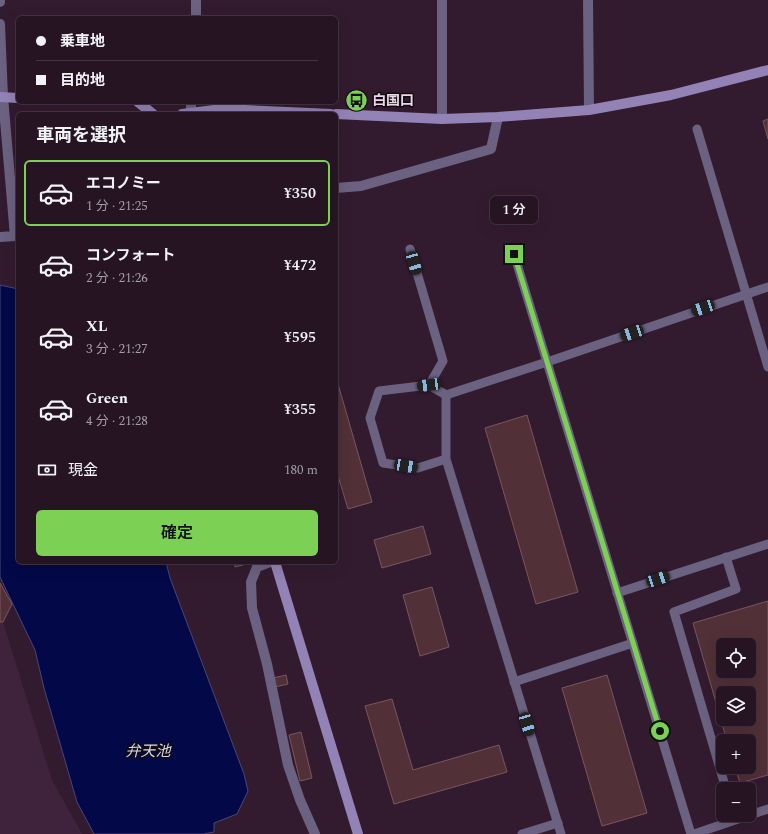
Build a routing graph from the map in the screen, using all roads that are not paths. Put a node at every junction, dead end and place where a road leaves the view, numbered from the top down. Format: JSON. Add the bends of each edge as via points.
{"nodes":[{"id":1,"x":196,"y":0,"type":"edge"},
{"id":2,"x":442,"y":0,"type":"edge"},
{"id":3,"x":588,"y":0,"type":"edge"},
{"id":4,"x":196,"y":16,"type":"edge"},
{"id":5,"x":0,"y":24,"type":"edge"},
{"id":6,"x":768,"y":70,"type":"edge"},
{"id":7,"x":2,"y":97,"type":"edge"},
{"id":8,"x":16,"y":98,"type":"edge"},
{"id":9,"x":140,"y":104,"type":"edge"},
{"id":10,"x":188,"y":109,"type":"edge"},
{"id":11,"x":589,"y":110,"type":"junction"},
{"id":12,"x":150,"y":112,"type":"edge"},
{"id":13,"x":276,"y":112,"type":"edge"},
{"id":14,"x":338,"y":114,"type":"edge"},
{"id":15,"x":498,"y":117,"type":"junction"},
{"id":16,"x":442,"y":119,"type":"junction"},
{"id":17,"x":697,"y":129,"type":"dead end"},
{"id":18,"x":338,"y":188,"type":"edge"},
{"id":19,"x":16,"y":227,"type":"edge"},
{"id":20,"x":16,"y":236,"type":"edge"},
{"id":21,"x":0,"y":237,"type":"edge"},
{"id":22,"x":410,"y":249,"type":"dead end"},
{"id":23,"x":514,"y":254,"type":"dead end"},
{"id":24,"x":768,"y":287,"type":"edge"},
{"id":25,"x":746,"y":293,"type":"junction"},
{"id":26,"x":547,"y":362,"type":"junction"},
{"id":27,"x":768,"y":367,"type":"edge"},
{"id":28,"x":429,"y":385,"type":"junction"},
{"id":29,"x":446,"y":395,"type":"junction"},
{"id":30,"x":446,"y":459,"type":"junction"},
{"id":31,"x":768,"y":544,"type":"edge"},
{"id":32,"x":726,"y":557,"type":"junction"},
{"id":33,"x":265,"y":564,"type":"edge"},
{"id":34,"x":276,"y":564,"type":"edge"},
{"id":35,"x":617,"y":593,"type":"junction"},
{"id":36,"x":633,"y":643,"type":"junction"},
{"id":37,"x":514,"y":682,"type":"junction"},
{"id":38,"x":724,"y":782,"type":"edge"},
{"id":39,"x":768,"y":809,"type":"edge"},
{"id":40,"x":756,"y":812,"type":"edge"},
{"id":41,"x":724,"y":822,"type":"edge"},
{"id":42,"x":558,"y":823,"type":"junction"},
{"id":43,"x":315,"y":834,"type":"edge"},
{"id":44,"x":358,"y":834,"type":"edge"},
{"id":45,"x":522,"y":834,"type":"edge"},
{"id":46,"x":561,"y":834,"type":"edge"},
{"id":47,"x":692,"y":834,"type":"edge"}],
"edges":[{"from":1,"to":4,"type":"street"},
{"from":2,"to":16,"type":"street"},
{"from":3,"to":11,"type":"street"},
{"from":5,"to":7,"type":"street"},
{"from":6,"to":11,"type":"street","via":[[671,95]]},
{"from":7,"to":8,"type":"street"},
{"from":7,"to":19,"type":"street"},
{"from":9,"to":12,"type":"street"},
{"from":10,"to":13,"type":"street"},
{"from":11,"to":15,"type":"street"},
{"from":14,"to":16,"type":"street"},
{"from":15,"to":16,"type":"street"},
{"from":15,"to":18,"type":"street","via":[[491,150],[361,186]]},
{"from":17,"to":25,"type":"lane"},
{"from":20,"to":21,"type":"street"},
{"from":22,"to":28,"type":"lane","via":[[443,361]]},
{"from":23,"to":26,"type":"lane"},
{"from":24,"to":25,"type":"lane"},
{"from":25,"to":26,"type":"lane"},
{"from":25,"to":27,"type":"lane"},
{"from":26,"to":29,"type":"lane"},
{"from":26,"to":35,"type":"lane"},
{"from":28,"to":29,"type":"lane"},
{"from":28,"to":30,"type":"lane","via":[[379,391],[370,418],[383,463],[418,468]]},
{"from":29,"to":30,"type":"lane"},
{"from":30,"to":37,"type":"lane"},
{"from":31,"to":32,"type":"lane"},
{"from":32,"to":35,"type":"lane"},
{"from":32,"to":38,"type":"lane","via":[[736,589],[674,612]]},
{"from":33,"to":43,"type":"street","via":[[257,567],[251,582],[252,608],[267,664],[288,765]]},
{"from":34,"to":44,"type":"street"},
{"from":35,"to":36,"type":"lane"},
{"from":36,"to":37,"type":"lane"},
{"from":36,"to":47,"type":"lane"},
{"from":37,"to":42,"type":"lane"},
{"from":39,"to":40,"type":"lane"},
{"from":41,"to":47,"type":"lane"},
{"from":42,"to":45,"type":"lane"},
{"from":42,"to":46,"type":"lane"}]}
